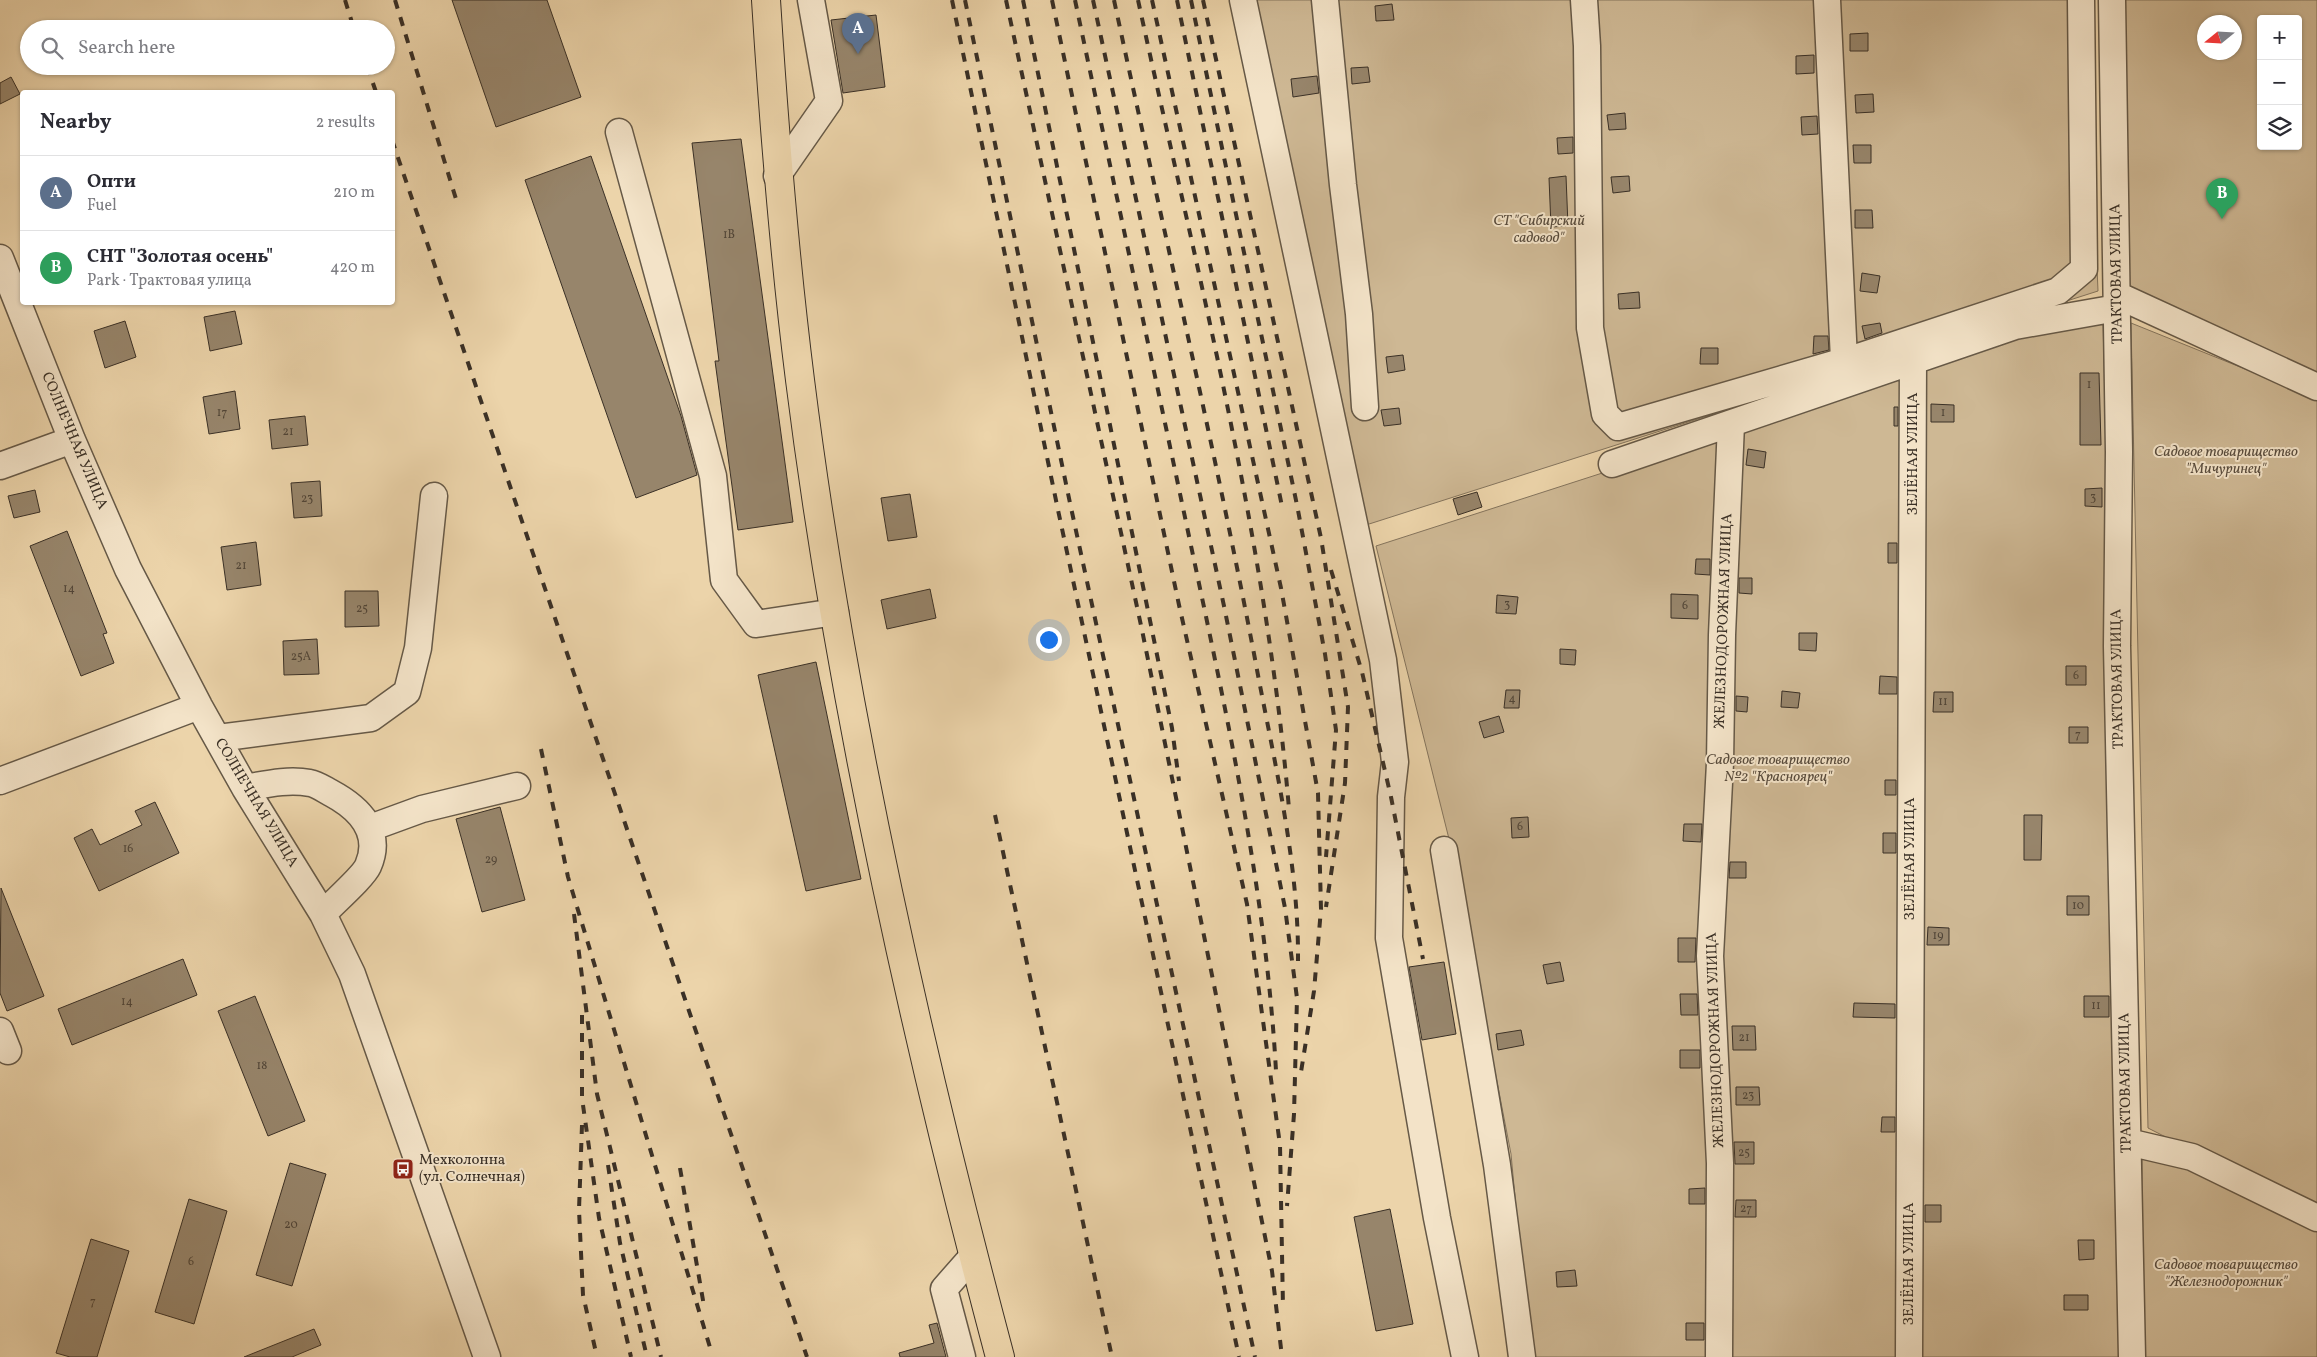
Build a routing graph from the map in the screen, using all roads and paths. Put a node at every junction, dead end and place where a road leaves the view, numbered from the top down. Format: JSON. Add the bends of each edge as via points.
{"nodes":[{"id":1,"x":766,"y":0,"type":"edge"},
{"id":2,"x":811,"y":0,"type":"edge"},
{"id":3,"x":1243,"y":0,"type":"edge"},
{"id":4,"x":1326,"y":0,"type":"edge"},
{"id":5,"x":1584,"y":0,"type":"edge"},
{"id":6,"x":1827,"y":0,"type":"edge"},
{"id":7,"x":2081,"y":0,"type":"edge"},
{"id":8,"x":2112,"y":0,"type":"edge"},
{"id":9,"x":619,"y":132,"type":"dead end"},
{"id":10,"x":777,"y":176,"type":"junction"},
{"id":11,"x":0,"y":258,"type":"edge"},
{"id":12,"x":2117,"y":302,"type":"junction"},
{"id":13,"x":1844,"y":360,"type":"junction"},
{"id":14,"x":1913,"y":360,"type":"junction"},
{"id":15,"x":2317,"y":387,"type":"edge"},
{"id":16,"x":1365,"y":407,"type":"dead end"},
{"id":17,"x":1731,"y":424,"type":"junction"},
{"id":18,"x":72,"y":440,"type":"junction"},
{"id":19,"x":1612,"y":464,"type":"dead end"},
{"id":20,"x":0,"y":466,"type":"edge"},
{"id":21,"x":434,"y":496,"type":"dead end"},
{"id":22,"x":835,"y":612,"type":"junction"},
{"id":23,"x":199,"y":706,"type":"junction"},
{"id":24,"x":218,"y":738,"type":"junction"},
{"id":25,"x":0,"y":781,"type":"edge"},
{"id":26,"x":517,"y":786,"type":"dead end"},
{"id":27,"x":245,"y":788,"type":"junction"},
{"id":28,"x":370,"y":828,"type":"junction"},
{"id":29,"x":1444,"y":850,"type":"dead end"},
{"id":30,"x":323,"y":914,"type":"junction"},
{"id":31,"x":2128,"y":1142,"type":"junction"},
{"id":32,"x":2317,"y":1218,"type":"edge"},
{"id":33,"x":973,"y":1256,"type":"junction"},
{"id":34,"x":488,"y":1357,"type":"edge"},
{"id":35,"x":962,"y":1357,"type":"edge"},
{"id":36,"x":1000,"y":1357,"type":"edge"},
{"id":37,"x":1465,"y":1357,"type":"edge"},
{"id":38,"x":1522,"y":1357,"type":"edge"},
{"id":39,"x":1720,"y":1357,"type":"edge"},
{"id":40,"x":1909,"y":1357,"type":"edge"},
{"id":41,"x":2132,"y":1357,"type":"edge"}],
"edges":[{"from":1,"to":10,"type":"highway"},
{"from":2,"to":10,"type":"street","via":[[829,101]]},
{"from":3,"to":37,"type":"street","via":[[1383,660],[1395,762],[1389,938],[1436,1218]]},
{"from":4,"to":16,"type":"street"},
{"from":5,"to":13,"type":"street","via":[[1590,328],[1606,414],[1618,428]]},
{"from":6,"to":13,"type":"street"},
{"from":7,"to":13,"type":"street","via":[[2084,269],[2058,291]]},
{"from":8,"to":12,"type":"street","name":"ТРАКТОВАЯ УЛИЦА"},
{"from":9,"to":22,"type":"street","via":[[714,476],[724,580],[756,624]]},
{"from":10,"to":22,"type":"highway","via":[[800,381]]},
{"from":11,"to":18,"type":"street","name":"СОЛНЕЧНАЯ УЛИЦА"},
{"from":12,"to":14,"type":"street","via":[[2015,326]]},
{"from":12,"to":15,"type":"street"},
{"from":12,"to":31,"type":"street","name":"ТРАКТОВАЯ УЛИЦА","via":[[2120,452],[2117,646]]},
{"from":14,"to":17,"type":"street"},
{"from":14,"to":40,"type":"street","name":"ЗЕЛЁНАЯ УЛИЦА"},
{"from":17,"to":19,"type":"street"},
{"from":17,"to":39,"type":"street","name":"ЖЕЛЕЗНОДОРОЖНАЯ УЛИЦА","via":[[1710,956],[1720,1163]]},
{"from":18,"to":20,"type":"street"},
{"from":18,"to":23,"type":"street","name":"СОЛНЕЧНАЯ УЛИЦА","via":[[128,569]]},
{"from":21,"to":24,"type":"street","via":[[418,648],[407,692],[371,718]]},
{"from":22,"to":33,"type":"highway","via":[[881,854],[933,1094]]},
{"from":23,"to":24,"type":"street","name":"СОЛНЕЧНАЯ УЛИЦА"},
{"from":23,"to":25,"type":"street"},
{"from":24,"to":27,"type":"street","name":"СОЛНЕЧНАЯ УЛИЦА"},
{"from":26,"to":28,"type":"street","via":[[422,809]]},
{"from":27,"to":28,"type":"street","via":[[276,782],[312,783],[361,813]]},
{"from":27,"to":30,"type":"street","name":"СОЛНЕЧНАЯ УЛИЦА"},
{"from":28,"to":30,"type":"street","via":[[373,845],[368,867]]},
{"from":29,"to":38,"type":"street","via":[[1497,1165]]},
{"from":30,"to":34,"type":"street","name":"СОЛНЕЧНАЯ УЛИЦА","via":[[352,974]]},
{"from":31,"to":32,"type":"street","via":[[2192,1157]]},
{"from":31,"to":41,"type":"street","name":"ТРАКТОВАЯ УЛИЦА"},
{"from":33,"to":35,"type":"street","via":[[944,1289]]},
{"from":33,"to":36,"type":"highway"}]}
